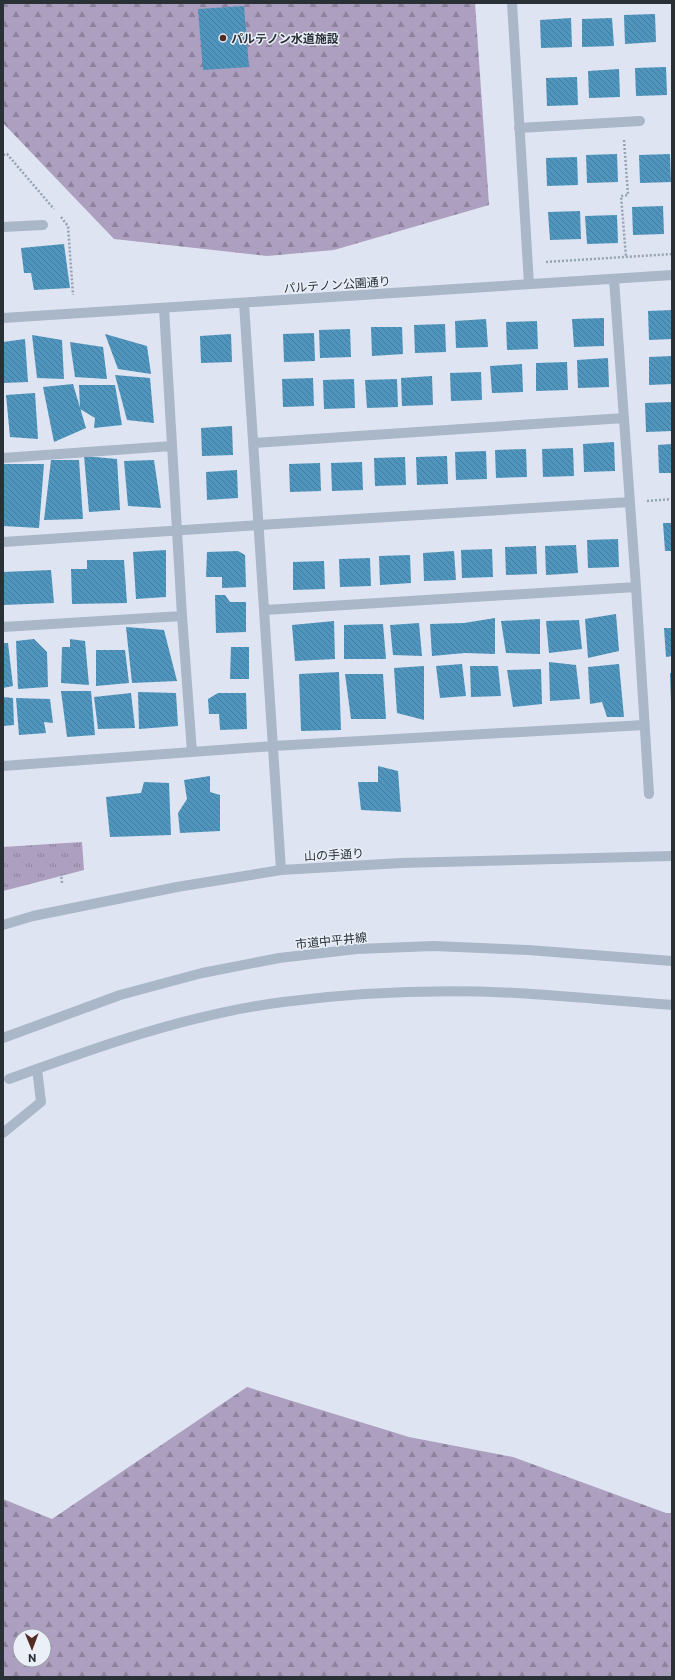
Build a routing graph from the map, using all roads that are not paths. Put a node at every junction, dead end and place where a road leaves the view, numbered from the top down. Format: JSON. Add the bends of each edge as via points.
{"nodes":[{"id":1,"x":512,"y":3,"type":"edge"},
{"id":2,"x":640,"y":121,"type":"dead end"},
{"id":3,"x":519,"y":128,"type":"junction"},
{"id":4,"x":43,"y":225,"type":"dead end"},
{"id":5,"x":3,"y":227,"type":"edge"},
{"id":6,"x":672,"y":276,"type":"edge"},
{"id":7,"x":614,"y":279,"type":"junction"},
{"id":8,"x":529,"y":284,"type":"junction"},
{"id":9,"x":244,"y":303,"type":"junction"},
{"id":10,"x":164,"y":308,"type":"junction"},
{"id":11,"x":3,"y":318,"type":"edge"},
{"id":12,"x":624,"y":418,"type":"junction"},
{"id":13,"x":253,"y":443,"type":"junction"},
{"id":14,"x":172,"y":446,"type":"junction"},
{"id":15,"x":3,"y":458,"type":"edge"},
{"id":16,"x":630,"y":502,"type":"junction"},
{"id":17,"x":259,"y":525,"type":"junction"},
{"id":18,"x":177,"y":531,"type":"junction"},
{"id":19,"x":3,"y":542,"type":"edge"},
{"id":20,"x":636,"y":587,"type":"junction"},
{"id":21,"x":265,"y":610,"type":"junction"},
{"id":22,"x":182,"y":616,"type":"junction"},
{"id":23,"x":3,"y":627,"type":"edge"},
{"id":24,"x":644,"y":725,"type":"junction"},
{"id":25,"x":273,"y":746,"type":"junction"},
{"id":26,"x":192,"y":752,"type":"junction"},
{"id":27,"x":3,"y":766,"type":"edge"},
{"id":28,"x":649,"y":794,"type":"dead end"},
{"id":29,"x":672,"y":856,"type":"edge"},
{"id":30,"x":281,"y":870,"type":"junction"},
{"id":31,"x":3,"y":925,"type":"edge"},
{"id":32,"x":672,"y":961,"type":"edge"},
{"id":33,"x":672,"y":1005,"type":"edge"},
{"id":34,"x":3,"y":1038,"type":"edge"},
{"id":35,"x":37,"y":1069,"type":"junction"},
{"id":36,"x":6,"y":1080,"type":"edge"},
{"id":37,"x":3,"y":1133,"type":"edge"}],
"edges":[{"from":1,"to":3,"type":"street"},
{"from":2,"to":3,"type":"street"},
{"from":3,"to":8,"type":"street"},
{"from":4,"to":5,"type":"street"},
{"from":6,"to":7,"type":"street","name":"パルテノン公園通り"},
{"from":7,"to":8,"type":"street","name":"パルテノン公園通り"},
{"from":7,"to":12,"type":"street"},
{"from":8,"to":9,"type":"street","name":"パルテノン公園通り"},
{"from":9,"to":10,"type":"street","name":"パルテノン公園通り"},
{"from":9,"to":13,"type":"street"},
{"from":10,"to":11,"type":"street","name":"パルテノン公園通り"},
{"from":10,"to":14,"type":"street"},
{"from":12,"to":13,"type":"street"},
{"from":12,"to":16,"type":"street"},
{"from":13,"to":17,"type":"street"},
{"from":14,"to":15,"type":"street"},
{"from":14,"to":18,"type":"street"},
{"from":16,"to":17,"type":"street"},
{"from":16,"to":20,"type":"street"},
{"from":17,"to":18,"type":"street"},
{"from":17,"to":21,"type":"street"},
{"from":18,"to":19,"type":"street"},
{"from":18,"to":22,"type":"street"},
{"from":20,"to":21,"type":"street"},
{"from":20,"to":24,"type":"street"},
{"from":21,"to":25,"type":"street"},
{"from":22,"to":23,"type":"street"},
{"from":22,"to":26,"type":"street"},
{"from":24,"to":25,"type":"street"},
{"from":24,"to":28,"type":"street"},
{"from":25,"to":26,"type":"street"},
{"from":25,"to":30,"type":"street"},
{"from":26,"to":27,"type":"street"},
{"from":29,"to":30,"type":"street","name":"山の手通り","via":[[401,863]]},
{"from":30,"to":31,"type":"street","name":"山の手通り","via":[[177,887],[33,916]]},
{"from":32,"to":34,"type":"street","name":"市道中平井線","via":[[434,946],[357,949],[279,958],[202,973],[120,995]]},
{"from":33,"to":35,"type":"street","via":[[516,993],[353,994],[281,1002],[204,1017],[123,1040]]},
{"from":35,"to":36,"type":"street"},
{"from":35,"to":37,"type":"street","via":[[41,1102]]}]}
